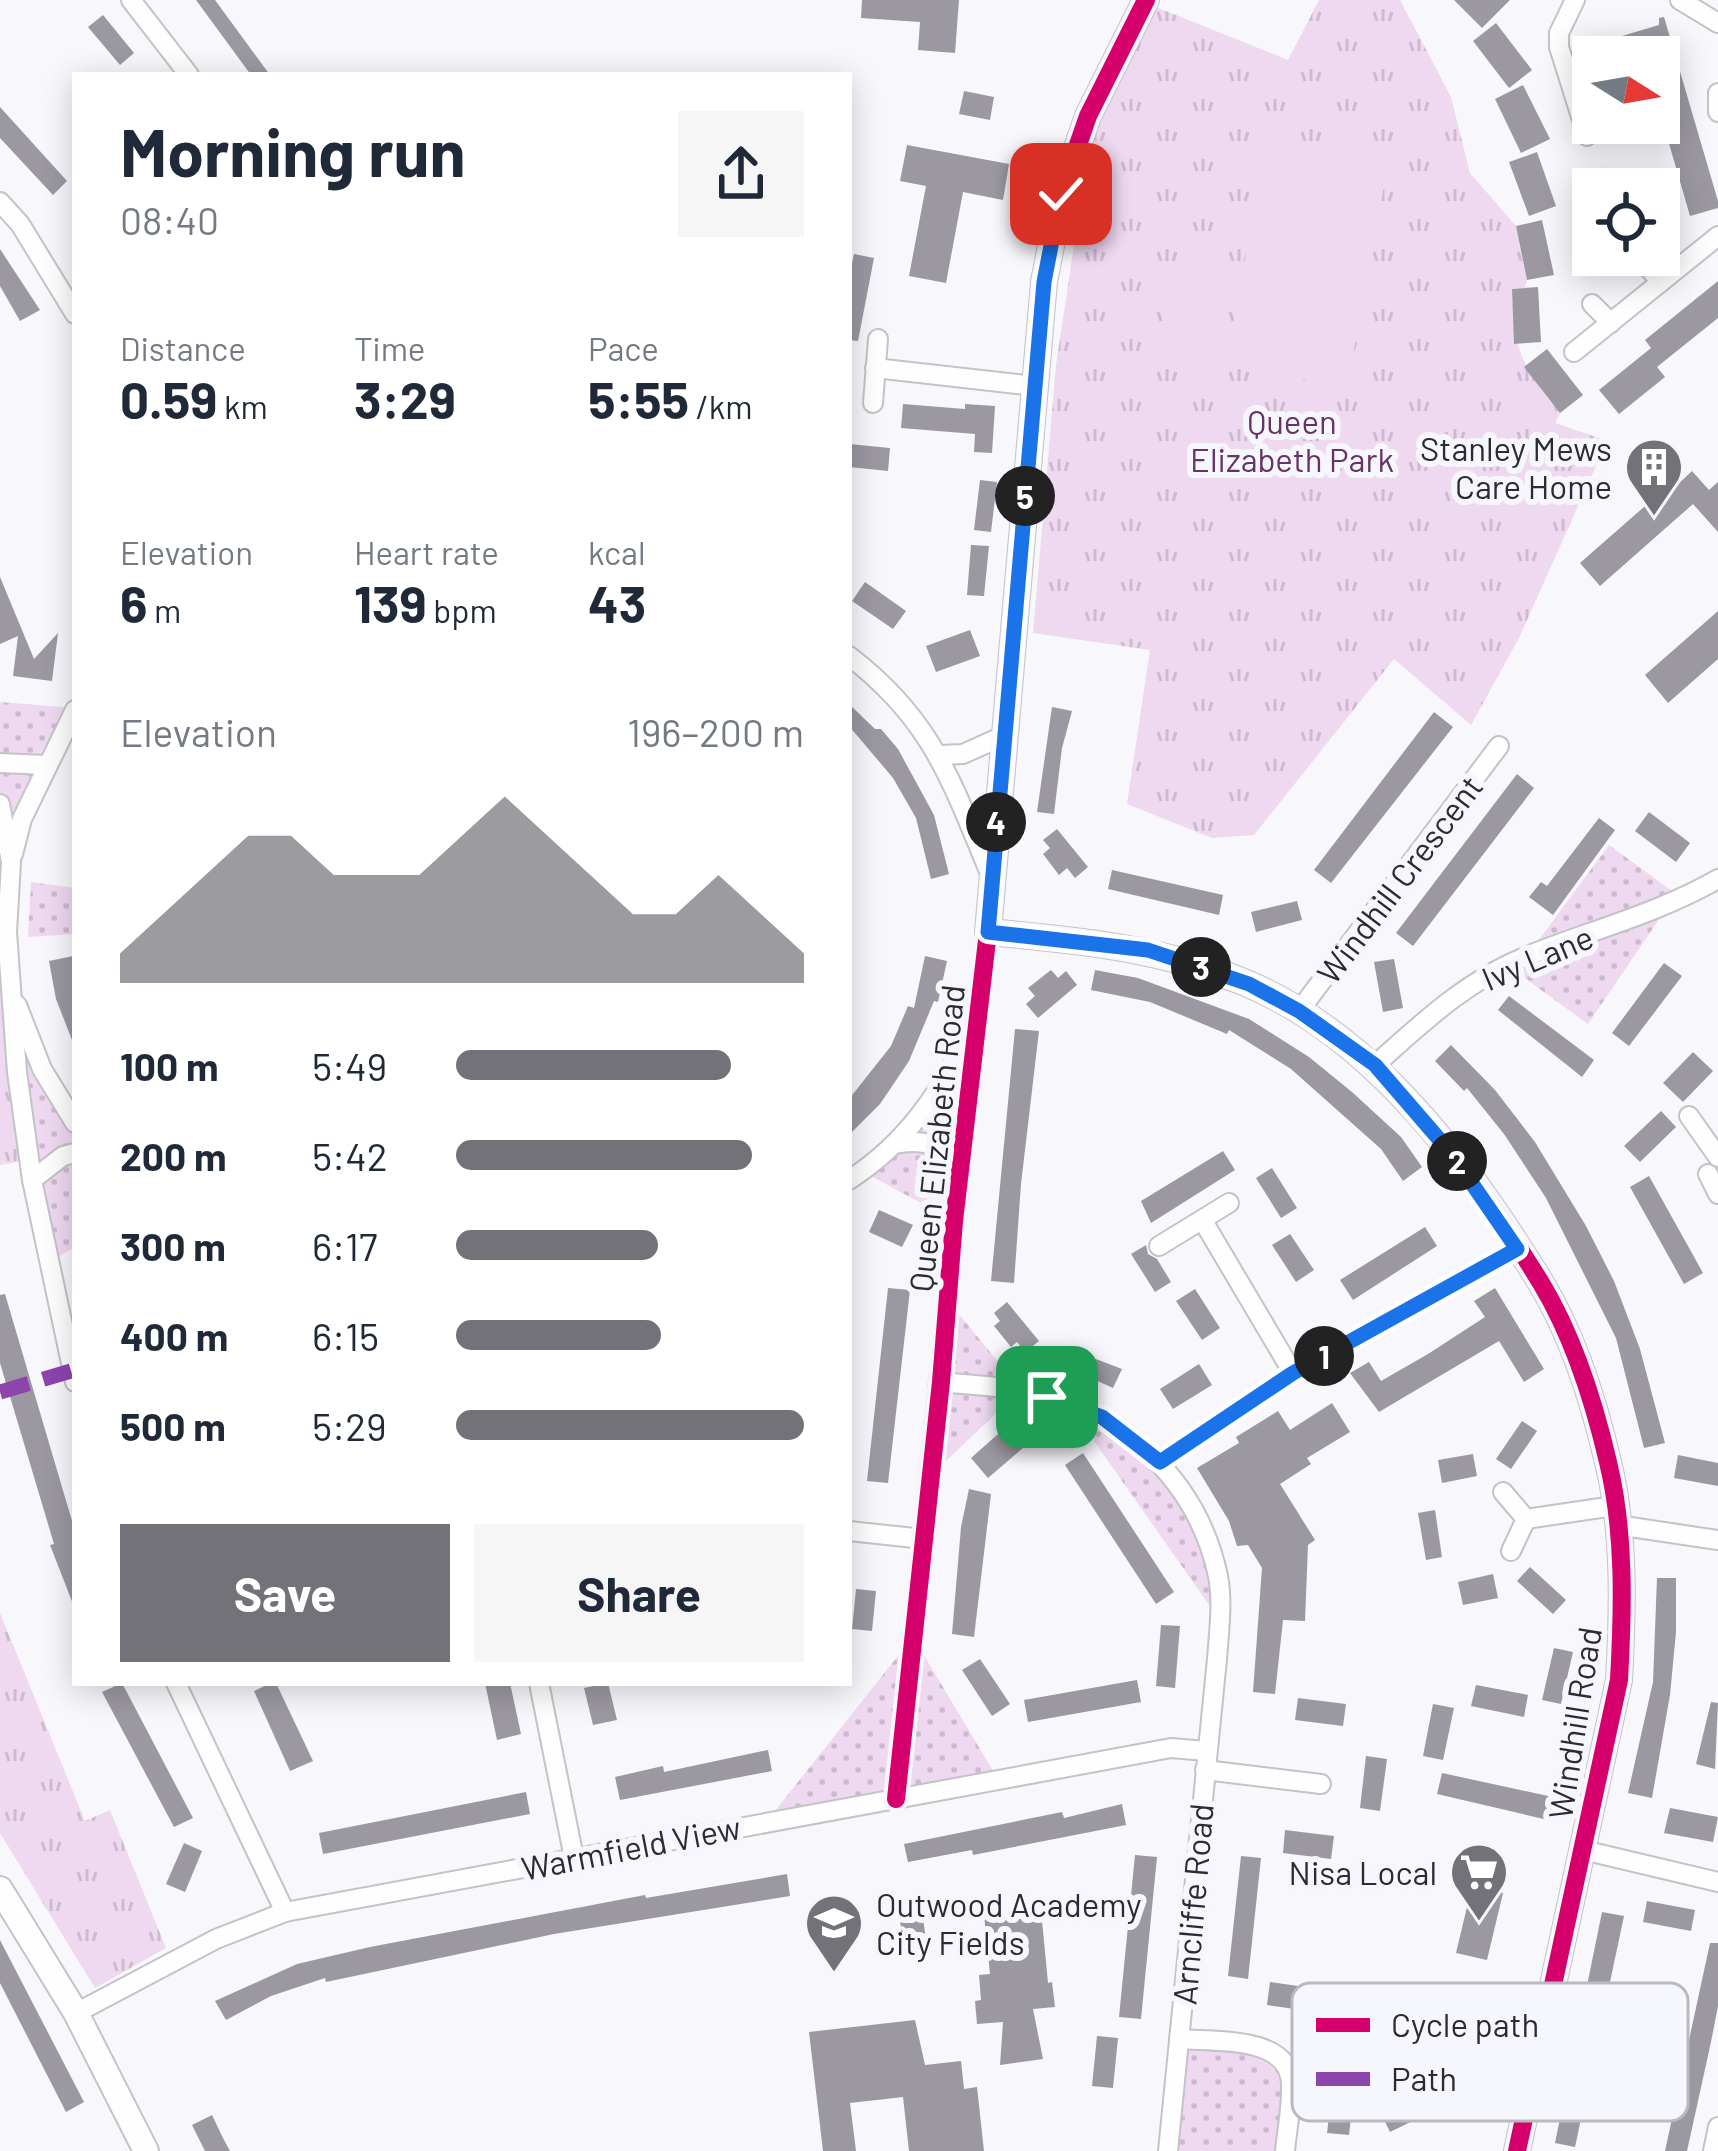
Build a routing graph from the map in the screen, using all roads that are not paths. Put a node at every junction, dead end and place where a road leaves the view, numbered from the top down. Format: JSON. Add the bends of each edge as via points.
{"nodes":[{"id":1,"x":131,"y":0,"type":"edge"},
{"id":2,"x":1146,"y":0,"type":"edge"},
{"id":3,"x":1575,"y":0,"type":"edge"},
{"id":4,"x":1680,"y":0,"type":"edge"},
{"id":5,"x":1718,"y":23,"type":"edge"},
{"id":6,"x":187,"y":72,"type":"edge"},
{"id":7,"x":1572,"y":88,"type":"edge"},
{"id":8,"x":1718,"y":93,"type":"edge"},
{"id":9,"x":1718,"y":112,"type":"edge"},
{"id":10,"x":0,"y":202,"type":"edge"},
{"id":11,"x":1718,"y":236,"type":"edge"},
{"id":12,"x":1656,"y":276,"type":"edge"},
{"id":13,"x":1661,"y":282,"type":"junction"},
{"id":14,"x":1592,"y":304,"type":"dead end"},
{"id":15,"x":72,"y":309,"type":"edge"},
{"id":16,"x":1611,"y":323,"type":"junction"},
{"id":17,"x":878,"y":339,"type":"dead end"},
{"id":18,"x":1574,"y":352,"type":"dead end"},
{"id":19,"x":875,"y":368,"type":"junction"},
{"id":20,"x":1035,"y":386,"type":"junction"},
{"id":21,"x":873,"y":403,"type":"dead end"},
{"id":22,"x":852,"y":658,"type":"edge"},
{"id":23,"x":72,"y":716,"type":"edge"},
{"id":24,"x":1004,"y":736,"type":"junction"},
{"id":25,"x":1499,"y":746,"type":"dead end"},
{"id":26,"x":940,"y":755,"type":"junction"},
{"id":27,"x":0,"y":763,"type":"edge"},
{"id":28,"x":46,"y":765,"type":"junction"},
{"id":29,"x":0,"y":804,"type":"edge"},
{"id":30,"x":11,"y":862,"type":"junction"},
{"id":31,"x":991,"y":876,"type":"junction"},
{"id":32,"x":1718,"y":879,"type":"edge"},
{"id":33,"x":988,"y":932,"type":"junction"},
{"id":34,"x":9,"y":983,"type":"junction"},
{"id":35,"x":979,"y":1011,"type":"junction"},
{"id":36,"x":1299,"y":1011,"type":"junction"},
{"id":37,"x":1375,"y":1065,"type":"junction"},
{"id":38,"x":1689,"y":1116,"type":"dead end"},
{"id":39,"x":72,"y":1118,"type":"edge"},
{"id":40,"x":894,"y":1144,"type":"junction"},
{"id":41,"x":72,"y":1154,"type":"edge"},
{"id":42,"x":1713,"y":1166,"type":"edge"},
{"id":43,"x":960,"y":1174,"type":"junction"},
{"id":44,"x":852,"y":1178,"type":"edge"},
{"id":45,"x":32,"y":1180,"type":"junction"},
{"id":46,"x":1718,"y":1193,"type":"edge"},
{"id":47,"x":1229,"y":1203,"type":"dead end"},
{"id":48,"x":1203,"y":1221,"type":"junction"},
{"id":49,"x":1159,"y":1246,"type":"dead end"},
{"id":50,"x":1517,"y":1249,"type":"junction"},
{"id":51,"x":72,"y":1368,"type":"edge"},
{"id":52,"x":1293,"y":1373,"type":"junction"},
{"id":53,"x":941,"y":1382,"type":"junction"},
{"id":54,"x":1160,"y":1462,"type":"junction"},
{"id":55,"x":1503,"y":1492,"type":"dead end"},
{"id":56,"x":1615,"y":1516,"type":"junction"},
{"id":57,"x":1526,"y":1519,"type":"junction"},
{"id":58,"x":852,"y":1531,"type":"edge"},
{"id":59,"x":924,"y":1539,"type":"junction"},
{"id":60,"x":1718,"y":1540,"type":"edge"},
{"id":61,"x":1511,"y":1551,"type":"dead end"},
{"id":62,"x":177,"y":1686,"type":"edge"},
{"id":63,"x":540,"y":1686,"type":"edge"},
{"id":64,"x":1205,"y":1761,"type":"junction"},
{"id":65,"x":1321,"y":1784,"type":"dead end"},
{"id":66,"x":896,"y":1798,"type":"junction"},
{"id":67,"x":1583,"y":1850,"type":"junction"},
{"id":68,"x":574,"y":1858,"type":"junction"},
{"id":69,"x":1718,"y":1882,"type":"edge"},
{"id":70,"x":0,"y":1889,"type":"edge"},
{"id":71,"x":285,"y":1912,"type":"junction"},
{"id":72,"x":1554,"y":1983,"type":"edge"},
{"id":73,"x":76,"y":2013,"type":"junction"},
{"id":74,"x":1179,"y":2038,"type":"junction"},
{"id":75,"x":1524,"y":2121,"type":"edge"},
{"id":76,"x":1718,"y":2127,"type":"edge"},
{"id":77,"x":146,"y":2151,"type":"edge"},
{"id":78,"x":1168,"y":2151,"type":"edge"},
{"id":79,"x":1285,"y":2151,"type":"edge"},
{"id":80,"x":1517,"y":2151,"type":"edge"},
{"id":81,"x":1713,"y":2151,"type":"edge"}],
"edges":[{"from":1,"to":6,"type":"street"},
{"from":2,"to":20,"type":"street","name":"Queen Elizabeth Road","via":[[1088,116],[1061,194]]},
{"from":3,"to":7,"type":"street","via":[[1559,33]]},
{"from":4,"to":5,"type":"street"},
{"from":8,"to":9,"type":"street"},
{"from":10,"to":15,"type":"street"},
{"from":11,"to":13,"type":"street"},
{"from":12,"to":13,"type":"street"},
{"from":13,"to":16,"type":"street"},
{"from":14,"to":16,"type":"street"},
{"from":16,"to":18,"type":"street"},
{"from":17,"to":19,"type":"street"},
{"from":19,"to":20,"type":"street"},
{"from":19,"to":21,"type":"street"},
{"from":20,"to":24,"type":"street","name":"Queen Elizabeth Road"},
{"from":22,"to":26,"type":"street"},
{"from":23,"to":28,"type":"street"},
{"from":24,"to":26,"type":"street"},
{"from":24,"to":31,"type":"street","name":"Queen Elizabeth Road"},
{"from":25,"to":36,"type":"street","name":"Windhill Crescent"},
{"from":26,"to":31,"type":"street"},
{"from":27,"to":28,"type":"street"},
{"from":28,"to":30,"type":"street"},
{"from":29,"to":30,"type":"street"},
{"from":30,"to":34,"type":"street"},
{"from":31,"to":33,"type":"street","name":"Queen Elizabeth Road"},
{"from":32,"to":37,"type":"street","name":"Ivy Lane","via":[[1668,906],[1507,965],[1462,990]]},
{"from":33,"to":35,"type":"street","name":"Queen Elizabeth Road"},
{"from":33,"to":36,"type":"street","name":"Windhill Road","via":[[1148,950],[1249,984]]},
{"from":34,"to":39,"type":"street"},
{"from":34,"to":45,"type":"street"},
{"from":35,"to":40,"type":"street","via":[[948,1077]]},
{"from":35,"to":43,"type":"street","name":"Queen Elizabeth Road"},
{"from":36,"to":37,"type":"street","name":"Windhill Road"},
{"from":37,"to":50,"type":"street","name":"Windhill Road","via":[[1451,1153]]},
{"from":38,"to":42,"type":"street"},
{"from":40,"to":43,"type":"street","via":[[939,1147]]},
{"from":40,"to":44,"type":"street"},
{"from":41,"to":45,"type":"street"},
{"from":42,"to":46,"type":"street"},
{"from":43,"to":53,"type":"street","name":"Queen Elizabeth Road"},
{"from":45,"to":51,"type":"street"},
{"from":47,"to":48,"type":"street"},
{"from":48,"to":49,"type":"street"},
{"from":48,"to":52,"type":"street"},
{"from":50,"to":52,"type":"street"},
{"from":50,"to":56,"type":"street","name":"Windhill Road","via":[[1543,1286],[1587,1388]]},
{"from":52,"to":54,"type":"street"},
{"from":53,"to":54,"type":"street","name":"Arncliffe Road","via":[[1068,1404],[1102,1417]]},
{"from":53,"to":59,"type":"street","name":"Queen Elizabeth Road"},
{"from":54,"to":64,"type":"street","name":"Arncliffe Road","via":[[1202,1529],[1218,1579]]},
{"from":55,"to":57,"type":"street"},
{"from":56,"to":57,"type":"street"},
{"from":56,"to":60,"type":"street"},
{"from":56,"to":67,"type":"street","name":"Windhill Road","via":[[1619,1679]]},
{"from":57,"to":61,"type":"street"},
{"from":58,"to":59,"type":"street"},
{"from":59,"to":66,"type":"street","name":"Queen Elizabeth Road"},
{"from":62,"to":71,"type":"street"},
{"from":63,"to":68,"type":"street"},
{"from":64,"to":65,"type":"street","name":"Arncliffe Road"},
{"from":64,"to":66,"type":"street","name":"Warmfield View","via":[[1171,1748]]},
{"from":64,"to":74,"type":"street","name":"Arncliffe Road"},
{"from":66,"to":68,"type":"street","name":"Warmfield View"},
{"from":67,"to":69,"type":"street"},
{"from":67,"to":72,"type":"street","name":"Windhill Road"},
{"from":68,"to":71,"type":"street","name":"Warmfield View"},
{"from":70,"to":73,"type":"street"},
{"from":71,"to":73,"type":"street","name":"Warmfield View"},
{"from":73,"to":77,"type":"street"},
{"from":74,"to":78,"type":"street","name":"Arncliffe Road"},
{"from":74,"to":79,"type":"street","name":"Arncliffe Road","via":[[1280,2055],[1292,2080]]},
{"from":75,"to":80,"type":"street","name":"Windhill Road"},
{"from":76,"to":81,"type":"street"}]}
